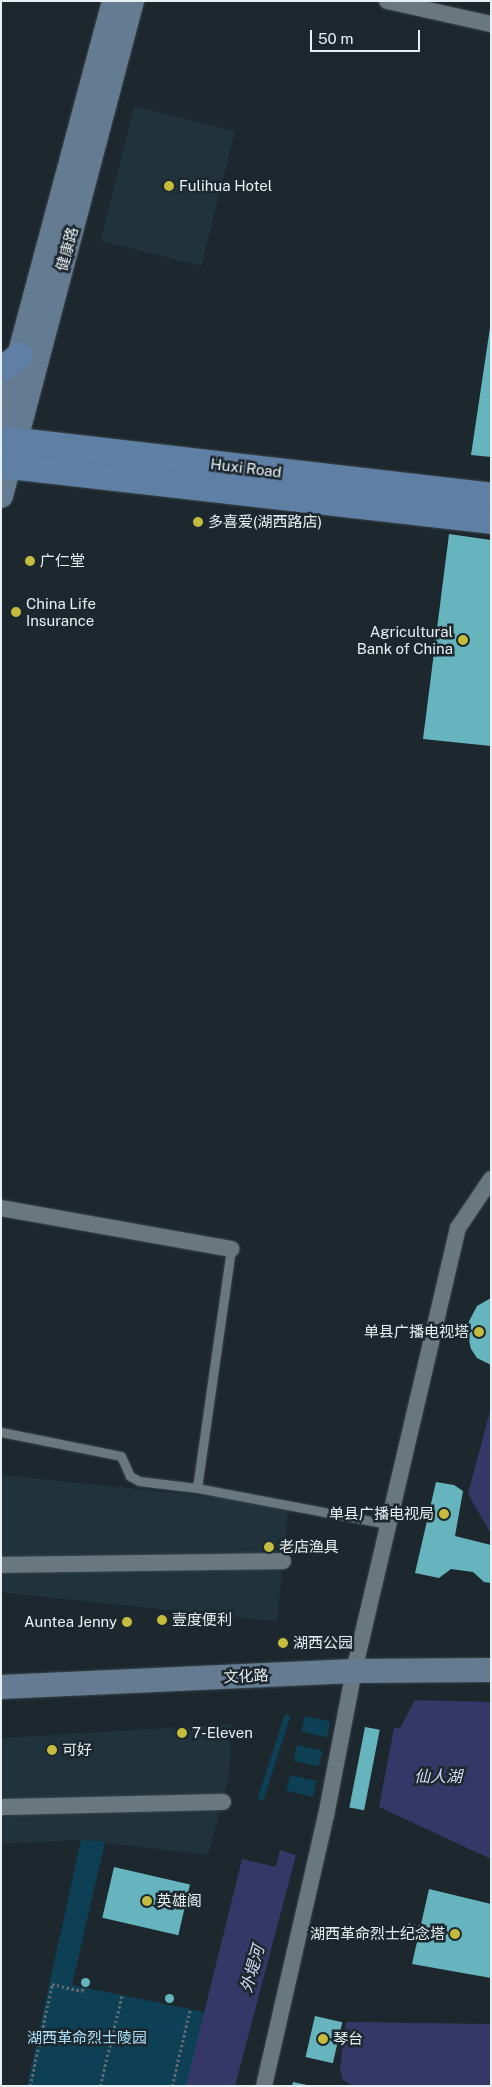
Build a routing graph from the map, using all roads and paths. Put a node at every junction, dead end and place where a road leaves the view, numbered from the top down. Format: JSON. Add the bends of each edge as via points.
{"nodes":[{"id":1,"x":114,"y":1,"type":"edge"},
{"id":2,"x":132,"y":1,"type":"edge"},
{"id":3,"x":387,"y":1,"type":"edge"},
{"id":4,"x":491,"y":24,"type":"edge"},
{"id":5,"x":11,"y":358,"type":"edge"},
{"id":6,"x":6,"y":434,"type":"edge"},
{"id":7,"x":5,"y":466,"type":"edge"},
{"id":8,"x":1,"y":496,"type":"edge"},
{"id":9,"x":491,"y":496,"type":"edge"},
{"id":10,"x":491,"y":521,"type":"edge"},
{"id":11,"x":491,"y":1179,"type":"edge"},
{"id":12,"x":1,"y":1208,"type":"edge"},
{"id":13,"x":231,"y":1249,"type":"joint"},
{"id":14,"x":1,"y":1432,"type":"edge"},
{"id":15,"x":197,"y":1488,"type":"junction"},
{"id":16,"x":388,"y":1524,"type":"junction"},
{"id":17,"x":283,"y":1561,"type":"dead end"},
{"id":18,"x":1,"y":1565,"type":"edge"},
{"id":19,"x":491,"y":1670,"type":"edge"},
{"id":20,"x":354,"y":1671,"type":"junction"},
{"id":21,"x":1,"y":1687,"type":"edge"},
{"id":22,"x":223,"y":1802,"type":"dead end"},
{"id":23,"x":1,"y":1807,"type":"edge"},
{"id":24,"x":408,"y":1924,"type":"dead end"},
{"id":25,"x":439,"y":1930,"type":"dead end"},
{"id":26,"x":83,"y":1988,"type":"dead end"},
{"id":27,"x":122,"y":1995,"type":"dead end"},
{"id":28,"x":190,"y":2009,"type":"dead end"},
{"id":29,"x":30,"y":2086,"type":"edge"},
{"id":30,"x":100,"y":2086,"type":"edge"},
{"id":31,"x":172,"y":2086,"type":"edge"},
{"id":32,"x":264,"y":2086,"type":"edge"}],
"edges":[{"from":1,"to":5,"type":"main road","name":"健康路"},
{"from":2,"to":6,"type":"main road","name":"健康路"},
{"from":3,"to":4,"type":"street"},
{"from":5,"to":6,"type":"main road","name":"健康路"},
{"from":6,"to":7,"type":"main road","name":"健康路"},
{"from":6,"to":9,"type":"main road","name":"Huxi Road"},
{"from":7,"to":8,"type":"main road","name":"健康路"},
{"from":7,"to":10,"type":"main road","name":"Huxi Road"},
{"from":11,"to":16,"type":"street","via":[[458,1228]]},
{"from":12,"to":13,"type":"street"},
{"from":13,"to":15,"type":"lane"},
{"from":14,"to":15,"type":"lane","via":[[122,1456],[130,1476],[139,1481]]},
{"from":15,"to":16,"type":"lane"},
{"from":16,"to":20,"type":"street"},
{"from":17,"to":18,"type":"street"},
{"from":19,"to":20,"type":"main road","name":"文化路"},
{"from":20,"to":21,"type":"main road","name":"文化路"},
{"from":20,"to":32,"type":"street","via":[[326,1816]]},
{"from":22,"to":23,"type":"street"},
{"from":24,"to":25,"type":"path"},
{"from":26,"to":29,"type":"path","via":[[82,1991],[52,1984]]},
{"from":27,"to":30,"type":"path"},
{"from":28,"to":31,"type":"path"}]}
